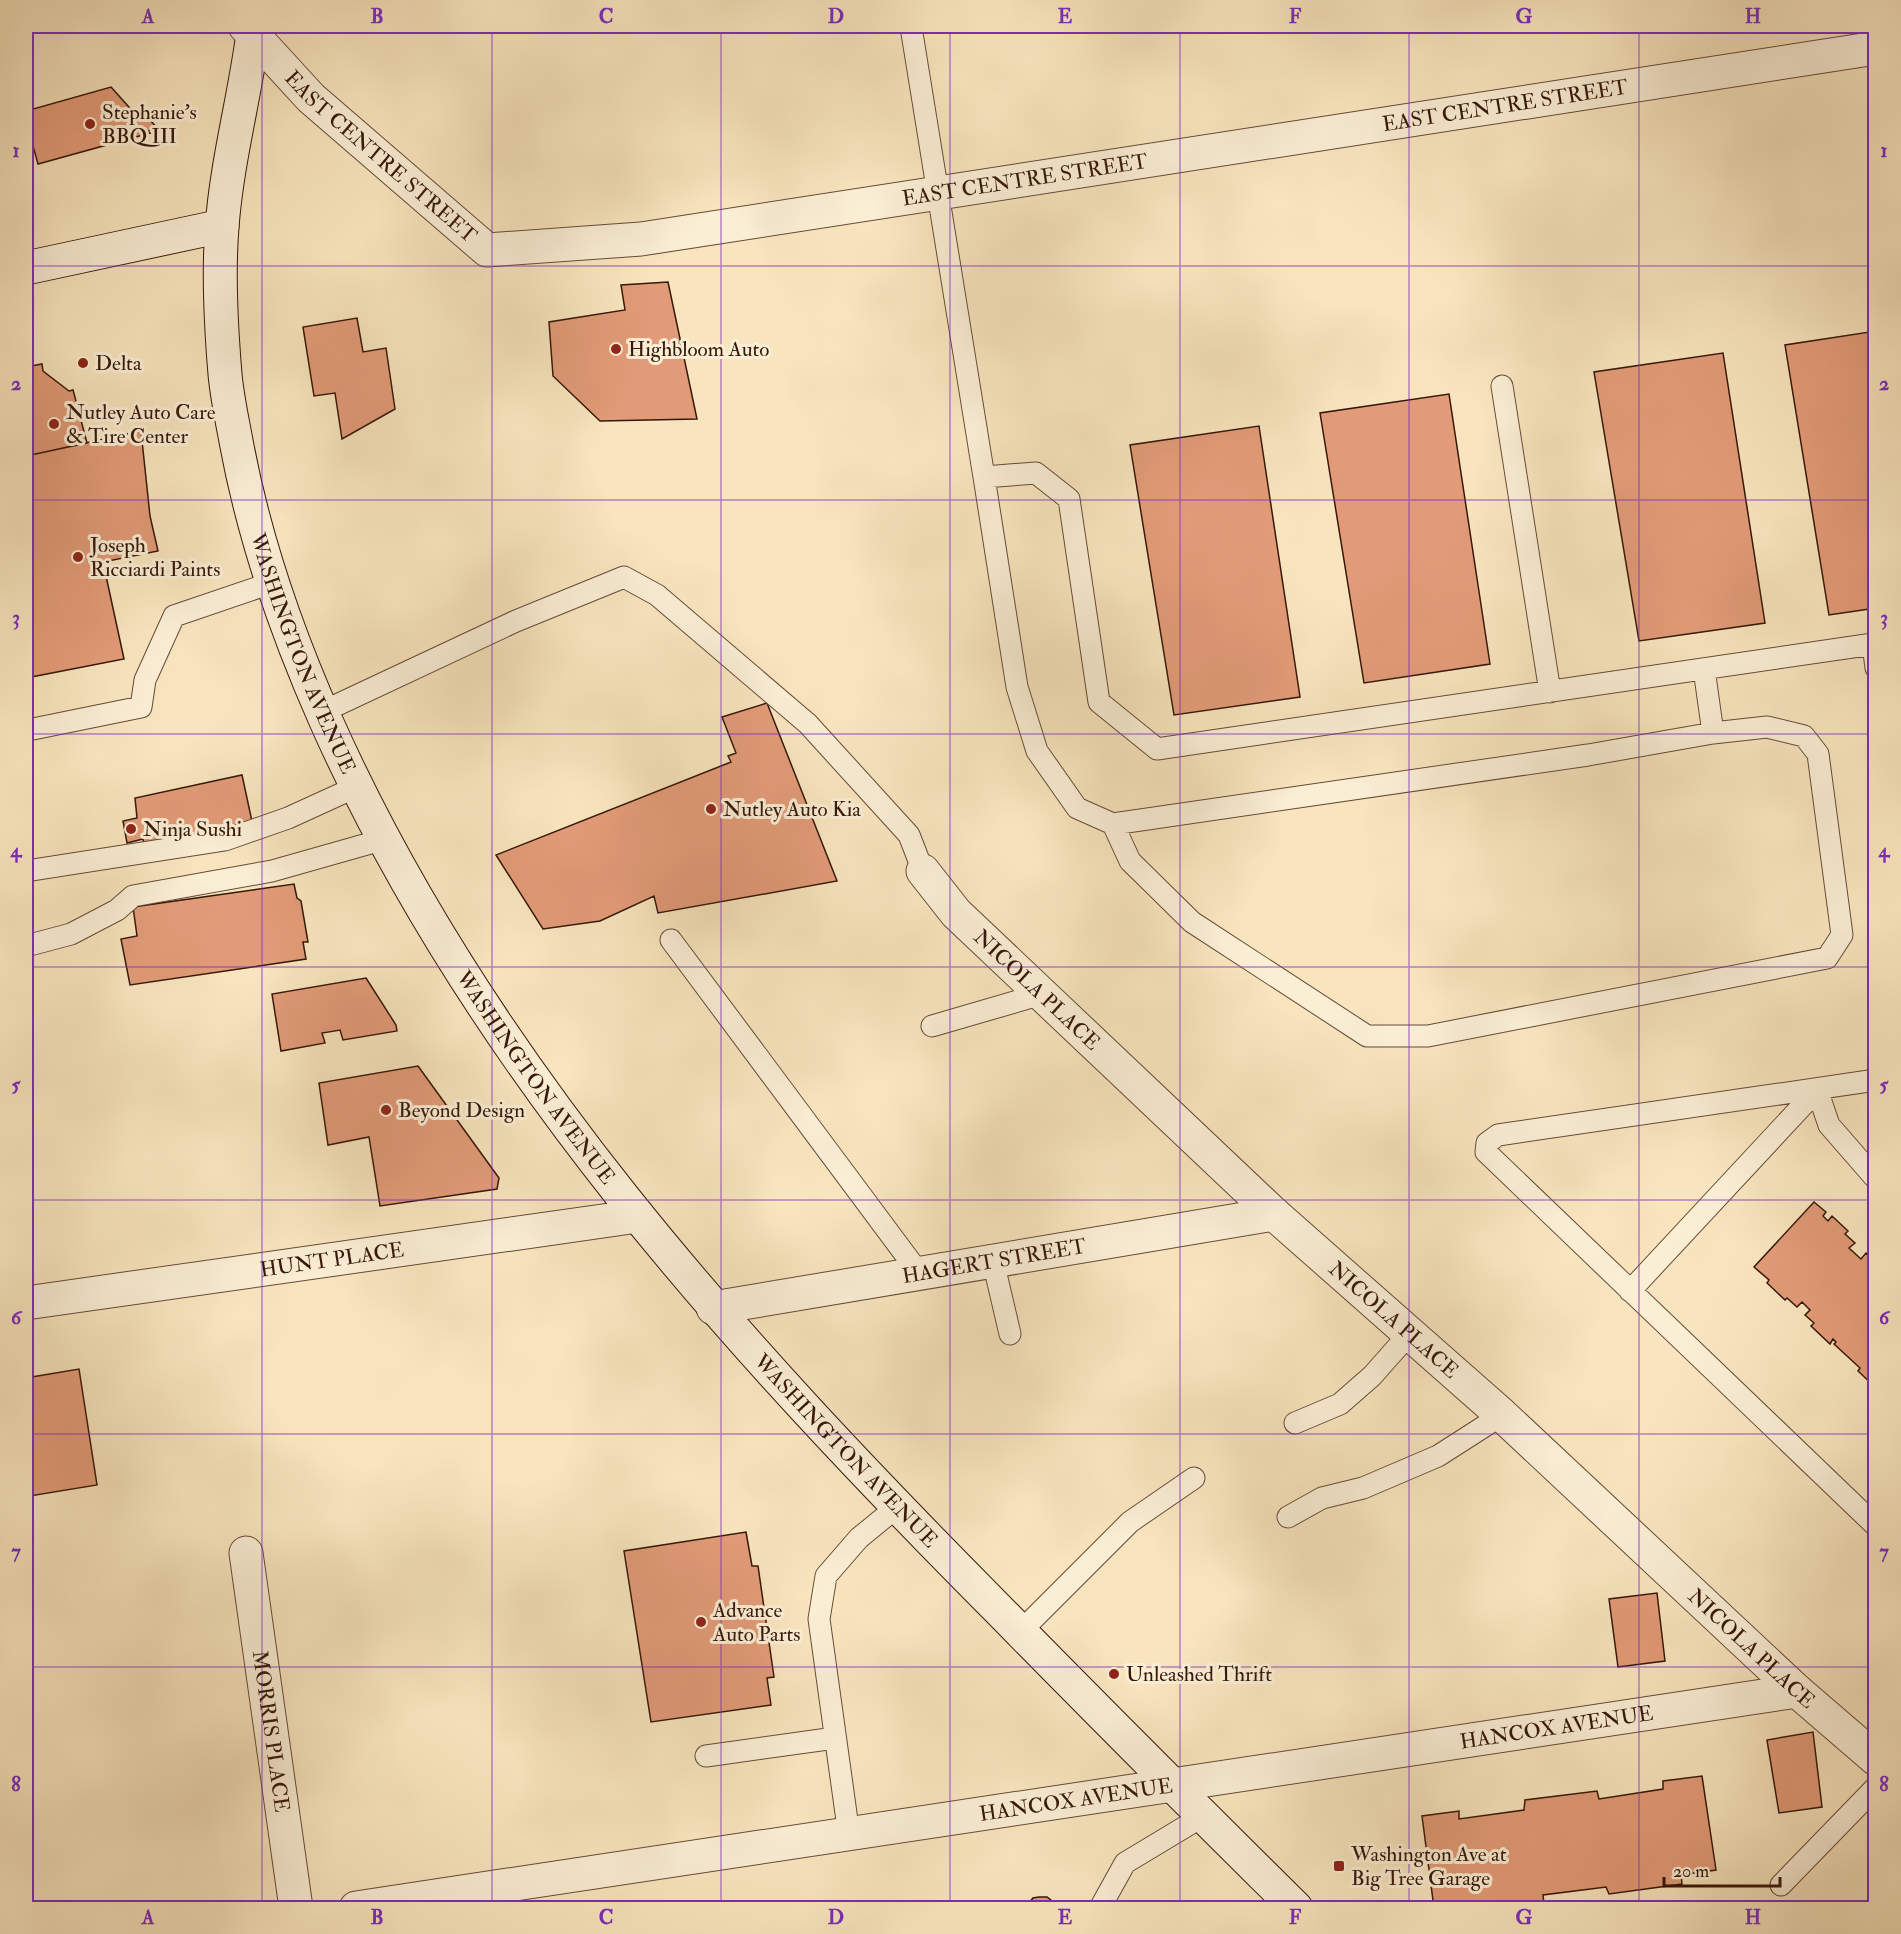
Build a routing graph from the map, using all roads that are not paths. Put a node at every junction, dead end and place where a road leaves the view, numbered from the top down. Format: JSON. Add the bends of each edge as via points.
{"nodes":[{"id":1,"x":911,"y":27,"type":"edge"},
{"id":2,"x":251,"y":28,"type":"edge"},
{"id":3,"x":1875,"y":48,"type":"edge"},
{"id":4,"x":938,"y":193,"type":"junction"},
{"id":5,"x":222,"y":226,"type":"junction"},
{"id":6,"x":26,"y":268,"type":"edge"},
{"id":7,"x":1502,"y":386,"type":"dead end"},
{"id":8,"x":984,"y":477,"type":"junction"},
{"id":9,"x":271,"y":583,"type":"junction"},
{"id":10,"x":1874,"y":644,"type":"edge"},
{"id":11,"x":1875,"y":668,"type":"edge"},
{"id":12,"x":1704,"y":669,"type":"junction"},
{"id":13,"x":1550,"y":692,"type":"junction"},
{"id":14,"x":322,"y":711,"type":"junction"},
{"id":15,"x":33,"y":729,"type":"dead end"},
{"id":16,"x":1713,"y":733,"type":"junction"},
{"id":17,"x":356,"y":787,"type":"junction"},
{"id":18,"x":1113,"y":824,"type":"junction"},
{"id":19,"x":385,"y":839,"type":"junction"},
{"id":20,"x":26,"y":871,"type":"edge"},
{"id":21,"x":923,"y":871,"type":"joint"},
{"id":22,"x":671,"y":940,"type":"dead end"},
{"id":23,"x":26,"y":946,"type":"edge"},
{"id":24,"x":1041,"y":994,"type":"junction"},
{"id":25,"x":932,"y":1026,"type":"dead end"},
{"id":26,"x":1875,"y":1080,"type":"edge"},
{"id":27,"x":1817,"y":1090,"type":"junction"},
{"id":28,"x":1875,"y":1179,"type":"edge"},
{"id":29,"x":1274,"y":1214,"type":"junction"},
{"id":30,"x":638,"y":1216,"type":"junction"},
{"id":31,"x":993,"y":1261,"type":"junction"},
{"id":32,"x":919,"y":1273,"type":"junction"},
{"id":33,"x":1630,"y":1291,"type":"junction"},
{"id":34,"x":26,"y":1303,"type":"edge"},
{"id":35,"x":714,"y":1308,"type":"junction"},
{"id":36,"x":1410,"y":1333,"type":"junction"},
{"id":37,"x":1010,"y":1334,"type":"dead end"},
{"id":38,"x":1502,"y":1415,"type":"junction"},
{"id":39,"x":1295,"y":1423,"type":"dead end"},
{"id":40,"x":1194,"y":1478,"type":"dead end"},
{"id":41,"x":897,"y":1507,"type":"junction"},
{"id":42,"x":1287,"y":1517,"type":"dead end"},
{"id":43,"x":1875,"y":1526,"type":"edge"},
{"id":44,"x":246,"y":1553,"type":"dead end"},
{"id":45,"x":1020,"y":1632,"type":"junction"},
{"id":46,"x":1797,"y":1691,"type":"junction"},
{"id":47,"x":836,"y":1738,"type":"junction"},
{"id":48,"x":706,"y":1756,"type":"dead end"},
{"id":49,"x":1875,"y":1759,"type":"edge"},
{"id":50,"x":1173,"y":1787,"type":"junction"},
{"id":51,"x":1875,"y":1787,"type":"edge"},
{"id":52,"x":1203,"y":1816,"type":"junction"},
{"id":53,"x":849,"y":1835,"type":"junction"},
{"id":54,"x":1781,"y":1885,"type":"dead end"},
{"id":55,"x":296,"y":1908,"type":"edge"},
{"id":56,"x":356,"y":1908,"type":"edge"},
{"id":57,"x":1100,"y":1908,"type":"edge"},
{"id":58,"x":1296,"y":1908,"type":"edge"}],
"edges":[{"from":1,"to":4,"type":"lane"},
{"from":2,"to":4,"type":"street","name":"EAST CENTRE STREET","via":[[311,98],[487,250],[641,239]]},
{"from":2,"to":5,"type":"street","name":"WASHINGTON AVENUE"},
{"from":3,"to":4,"type":"street","name":"EAST CENTRE STREET"},
{"from":4,"to":8,"type":"lane"},
{"from":5,"to":6,"type":"street"},
{"from":5,"to":9,"type":"street","name":"WASHINGTON AVENUE","via":[[221,304],[226,381],[244,484]]},
{"from":7,"to":13,"type":"lane"},
{"from":8,"to":13,"type":"lane","via":[[1036,473],[1069,499],[1099,702],[1157,749]]},
{"from":8,"to":18,"type":"lane","via":[[1017,687],[1037,751],[1077,808]]},
{"from":9,"to":14,"type":"street","name":"WASHINGTON AVENUE"},
{"from":9,"to":15,"type":"lane","via":[[174,616],[145,680],[141,707]]},
{"from":10,"to":11,"type":"lane"},
{"from":10,"to":12,"type":"lane"},
{"from":12,"to":13,"type":"lane"},
{"from":12,"to":16,"type":"lane"},
{"from":14,"to":17,"type":"street","name":"WASHINGTON AVENUE"},
{"from":14,"to":21,"type":"lane","via":[[516,621],[624,577],[657,595],[808,724],[909,835]]},
{"from":16,"to":18,"type":"lane","via":[[1588,756]]},
{"from":16,"to":18,"type":"lane","via":[[1767,727],[1804,736],[1818,754],[1842,935],[1827,958],[1428,1036],[1367,1036],[1192,922],[1130,861]]},
{"from":17,"to":19,"type":"street","name":"WASHINGTON AVENUE"},
{"from":17,"to":20,"type":"lane","via":[[288,818],[225,840]]},
{"from":19,"to":23,"type":"lane","via":[[272,871],[134,896],[117,910],[71,934]]},
{"from":19,"to":30,"type":"street","name":"WASHINGTON AVENUE","via":[[456,962],[515,1050],[573,1134]]},
{"from":21,"to":24,"type":"street","name":"NICOLA PLACE","via":[[956,913]]},
{"from":22,"to":32,"type":"lane"},
{"from":24,"to":25,"type":"lane"},
{"from":24,"to":29,"type":"street","name":"NICOLA PLACE"},
{"from":26,"to":27,"type":"lane"},
{"from":27,"to":28,"type":"lane","via":[[1828,1125]]},
{"from":27,"to":33,"type":"lane"},
{"from":27,"to":33,"type":"lane","via":[[1498,1135],[1487,1143],[1486,1152]]},
{"from":29,"to":31,"type":"street","name":"HAGERT STREET"},
{"from":29,"to":36,"type":"street","name":"NICOLA PLACE"},
{"from":30,"to":34,"type":"street","name":"HUNT PLACE"},
{"from":30,"to":35,"type":"street","name":"WASHINGTON AVENUE"},
{"from":31,"to":32,"type":"street","name":"HAGERT STREET"},
{"from":31,"to":37,"type":"lane"},
{"from":32,"to":35,"type":"street","name":"HAGERT STREET"},
{"from":33,"to":43,"type":"lane"},
{"from":35,"to":41,"type":"street","name":"WASHINGTON AVENUE"},
{"from":36,"to":38,"type":"street","name":"NICOLA PLACE"},
{"from":36,"to":39,"type":"lane","via":[[1372,1377],[1340,1404]]},
{"from":38,"to":42,"type":"lane","via":[[1438,1456],[1363,1488],[1322,1498]]},
{"from":38,"to":46,"type":"street","name":"NICOLA PLACE"},
{"from":40,"to":45,"type":"lane","via":[[1130,1522]]},
{"from":41,"to":45,"type":"street","name":"WASHINGTON AVENUE"},
{"from":41,"to":47,"type":"lane","via":[[859,1538],[826,1576],[819,1619]]},
{"from":44,"to":55,"type":"street","name":"MORRIS PLACE"},
{"from":45,"to":50,"type":"street","name":"WASHINGTON AVENUE"},
{"from":46,"to":49,"type":"street","name":"NICOLA PLACE"},
{"from":46,"to":50,"type":"street","name":"HANCOX AVENUE"},
{"from":47,"to":48,"type":"lane"},
{"from":47,"to":53,"type":"lane"},
{"from":50,"to":52,"type":"street","name":"WASHINGTON AVENUE"},
{"from":50,"to":53,"type":"street","name":"HANCOX AVENUE"},
{"from":51,"to":54,"type":"lane"},
{"from":52,"to":57,"type":"lane","via":[[1125,1863]]},
{"from":52,"to":58,"type":"street","name":"WASHINGTON AVENUE"},
{"from":53,"to":56,"type":"street","name":"HANCOX AVENUE"}]}
